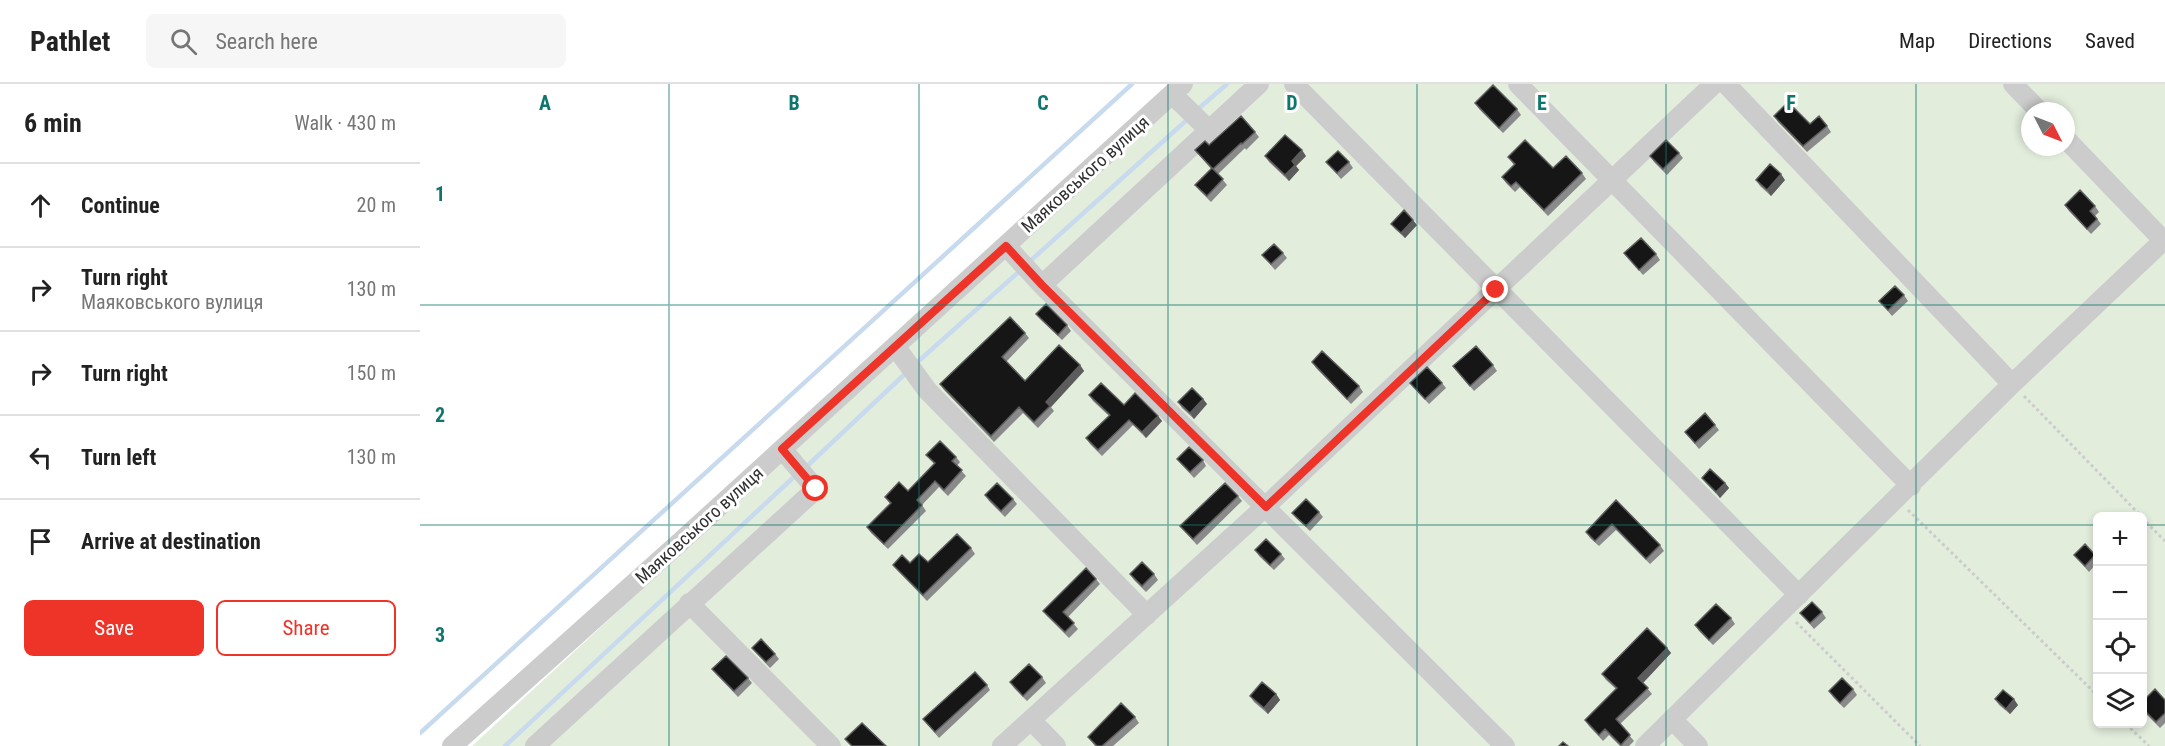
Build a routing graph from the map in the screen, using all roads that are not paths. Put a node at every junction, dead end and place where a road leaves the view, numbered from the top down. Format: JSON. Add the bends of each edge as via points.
{"nodes":[{"id":1,"x":1259,"y":84,"type":"edge"},
{"id":2,"x":1294,"y":84,"type":"edge"},
{"id":3,"x":1518,"y":84,"type":"edge"},
{"id":4,"x":1714,"y":84,"type":"edge"},
{"id":5,"x":1726,"y":84,"type":"edge"},
{"id":6,"x":2013,"y":84,"type":"edge"},
{"id":7,"x":1178,"y":89,"type":"edge"},
{"id":8,"x":2030,"y":102,"type":"edge"},
{"id":9,"x":1209,"y":130,"type":"junction"},
{"id":10,"x":2075,"y":148,"type":"edge"},
{"id":11,"x":1613,"y":180,"type":"junction"},
{"id":12,"x":2164,"y":239,"type":"edge"},
{"id":13,"x":1006,"y":246,"type":"junction"},
{"id":14,"x":1042,"y":285,"type":"junction"},
{"id":15,"x":1496,"y":290,"type":"junction"},
{"id":16,"x":895,"y":346,"type":"junction"},
{"id":17,"x":2012,"y":384,"type":"junction"},
{"id":18,"x":787,"y":455,"type":"junction"},
{"id":19,"x":1904,"y":492,"type":"junction"},
{"id":20,"x":1266,"y":507,"type":"junction"},
{"id":21,"x":1799,"y":595,"type":"junction"},
{"id":22,"x":689,"y":603,"type":"junction"},
{"id":23,"x":1147,"y":615,"type":"junction"},
{"id":24,"x":1672,"y":719,"type":"junction"},
{"id":25,"x":1030,"y":720,"type":"junction"},
{"id":26,"x":452,"y":746,"type":"edge"},
{"id":27,"x":535,"y":746,"type":"edge"},
{"id":28,"x":831,"y":746,"type":"edge"},
{"id":29,"x":1002,"y":746,"type":"edge"},
{"id":30,"x":1056,"y":746,"type":"edge"},
{"id":31,"x":1505,"y":746,"type":"edge"},
{"id":32,"x":1645,"y":746,"type":"edge"},
{"id":33,"x":1698,"y":746,"type":"edge"}],
"edges":[{"from":1,"to":9,"type":"street"},
{"from":2,"to":15,"type":"street"},
{"from":3,"to":11,"type":"street"},
{"from":4,"to":11,"type":"street"},
{"from":5,"to":17,"type":"street"},
{"from":6,"to":8,"type":"street"},
{"from":7,"to":9,"type":"street"},
{"from":7,"to":13,"type":"street","name":"Маяковського вулиця"},
{"from":9,"to":14,"type":"street"},
{"from":10,"to":12,"type":"street"},
{"from":11,"to":15,"type":"street"},
{"from":11,"to":19,"type":"street"},
{"from":12,"to":17,"type":"street"},
{"from":13,"to":14,"type":"street"},
{"from":13,"to":16,"type":"street","name":"Маяковського вулиця"},
{"from":14,"to":20,"type":"street"},
{"from":15,"to":20,"type":"street"},
{"from":15,"to":21,"type":"street"},
{"from":16,"to":18,"type":"street","name":"Маяковського вулиця"},
{"from":16,"to":23,"type":"street","via":[[927,390]]},
{"from":17,"to":19,"type":"street"},
{"from":18,"to":22,"type":"street","via":[[816,489]]},
{"from":18,"to":26,"type":"street","name":"Маяковського вулиця"},
{"from":19,"to":21,"type":"street"},
{"from":20,"to":23,"type":"street"},
{"from":20,"to":31,"type":"street"},
{"from":21,"to":24,"type":"street"},
{"from":22,"to":27,"type":"street"},
{"from":22,"to":28,"type":"street"},
{"from":23,"to":25,"type":"street"},
{"from":24,"to":32,"type":"street"},
{"from":24,"to":33,"type":"street"},
{"from":25,"to":29,"type":"street"},
{"from":25,"to":30,"type":"street"}]}
